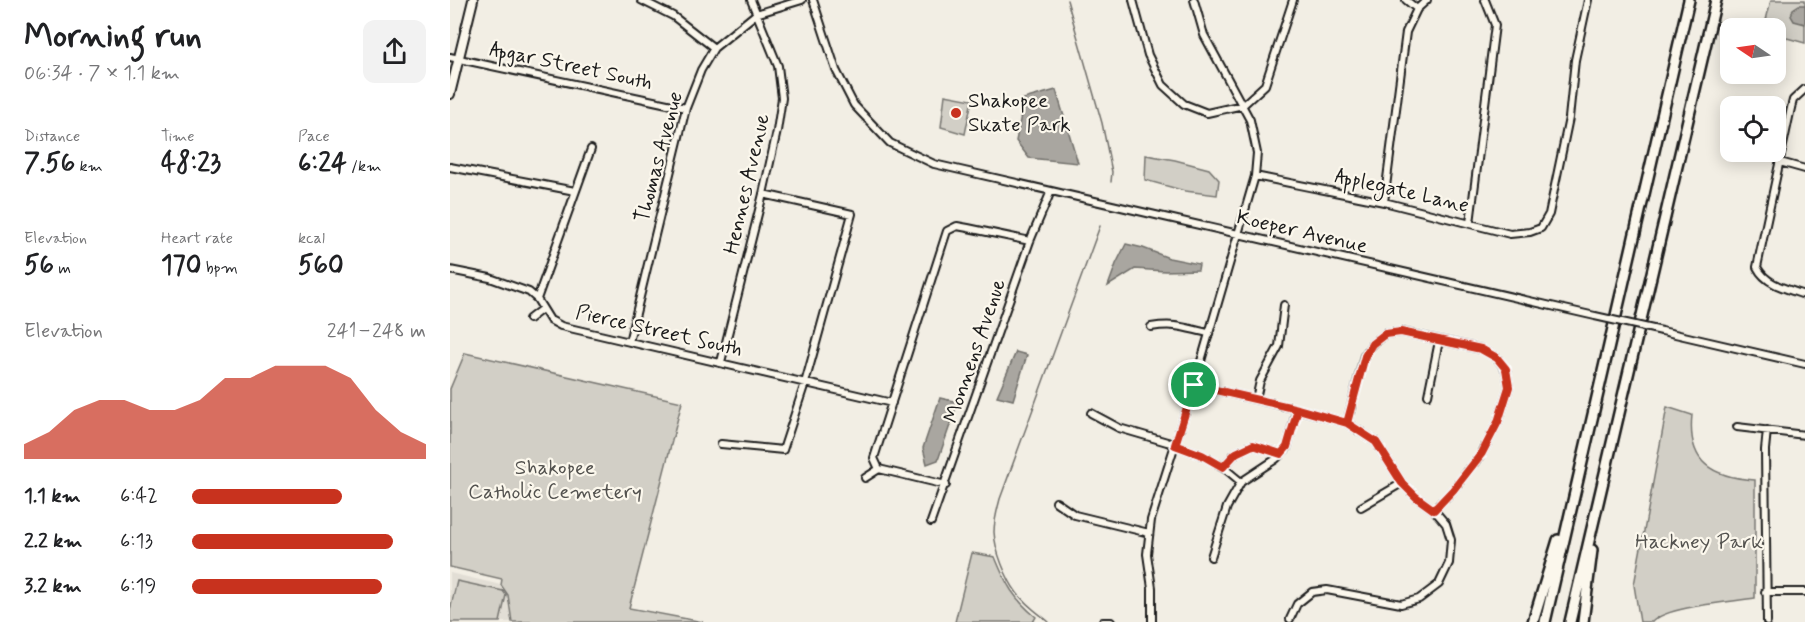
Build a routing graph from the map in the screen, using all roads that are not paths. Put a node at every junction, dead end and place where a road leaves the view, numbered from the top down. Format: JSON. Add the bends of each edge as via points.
{"nodes":[{"id":1,"x":473,"y":0,"type":"edge"},
{"id":2,"x":641,"y":0,"type":"edge"},
{"id":3,"x":751,"y":0,"type":"edge"},
{"id":4,"x":802,"y":0,"type":"edge"},
{"id":5,"x":813,"y":0,"type":"edge"},
{"id":6,"x":1133,"y":0,"type":"edge"},
{"id":7,"x":1194,"y":0,"type":"edge"},
{"id":8,"x":1293,"y":0,"type":"edge"},
{"id":9,"x":1406,"y":0,"type":"edge"},
{"id":10,"x":1427,"y":0,"type":"edge"},
{"id":11,"x":1485,"y":0,"type":"edge"},
{"id":12,"x":1588,"y":0,"type":"edge"},
{"id":13,"x":1689,"y":0,"type":"edge"},
{"id":14,"x":1716,"y":0,"type":"edge"},
{"id":15,"x":1417,"y":9,"type":"junction"},
{"id":16,"x":756,"y":14,"type":"junction"},
{"id":17,"x":714,"y":48,"type":"junction"},
{"id":18,"x":454,"y":58,"type":"edge"},
{"id":19,"x":1805,"y":89,"type":"edge"},
{"id":20,"x":450,"y":94,"type":"edge"},
{"id":21,"x":1243,"y":105,"type":"junction"},
{"id":22,"x":686,"y":108,"type":"junction"},
{"id":23,"x":1786,"y":133,"type":"edge"},
{"id":24,"x":591,"y":149,"type":"dead end"},
{"id":25,"x":1780,"y":162,"type":"joint"},
{"id":26,"x":450,"y":167,"type":"edge"},
{"id":27,"x":1805,"y":169,"type":"edge"},
{"id":28,"x":1255,"y":176,"type":"junction"},
{"id":29,"x":575,"y":191,"type":"junction"},
{"id":30,"x":1051,"y":191,"type":"junction"},
{"id":31,"x":763,"y":194,"type":"junction"},
{"id":32,"x":1384,"y":202,"type":"junction"},
{"id":33,"x":1470,"y":223,"type":"junction"},
{"id":34,"x":1239,"y":235,"type":"junction"},
{"id":35,"x":1030,"y":242,"type":"junction"},
{"id":36,"x":450,"y":270,"type":"edge"},
{"id":37,"x":1805,"y":295,"type":"edge"},
{"id":38,"x":537,"y":299,"type":"junction"},
{"id":39,"x":1284,"y":305,"type":"dead end"},
{"id":40,"x":542,"y":309,"type":"junction"},
{"id":41,"x":529,"y":320,"type":"dead end"},
{"id":42,"x":1151,"y":327,"type":"dead end"},
{"id":43,"x":1209,"y":333,"type":"junction"},
{"id":44,"x":1439,"y":341,"type":"junction"},
{"id":45,"x":630,"y":342,"type":"junction"},
{"id":46,"x":721,"y":362,"type":"junction"},
{"id":47,"x":1805,"y":364,"type":"edge"},
{"id":48,"x":805,"y":383,"type":"junction"},
{"id":49,"x":1194,"y":385,"type":"junction"},
{"id":50,"x":1428,"y":395,"type":"dead end"},
{"id":51,"x":1256,"y":399,"type":"junction"},
{"id":52,"x":892,"y":403,"type":"junction"},
{"id":53,"x":1298,"y":409,"type":"junction"},
{"id":54,"x":1091,"y":413,"type":"dead end"},
{"id":55,"x":1347,"y":423,"type":"junction"},
{"id":56,"x":1737,"y":427,"type":"dead end"},
{"id":57,"x":1767,"y":430,"type":"junction"},
{"id":58,"x":1805,"y":435,"type":"edge"},
{"id":59,"x":721,"y":444,"type":"dead end"},
{"id":60,"x":1175,"y":445,"type":"junction"},
{"id":61,"x":1281,"y":454,"type":"junction"},
{"id":62,"x":1223,"y":467,"type":"junction"},
{"id":63,"x":879,"y":469,"type":"junction"},
{"id":64,"x":865,"y":478,"type":"dead end"},
{"id":65,"x":1241,"y":482,"type":"junction"},
{"id":66,"x":1402,"y":483,"type":"junction"},
{"id":67,"x":946,"y":484,"type":"junction"},
{"id":68,"x":1573,"y":501,"type":"junction"},
{"id":69,"x":1599,"y":501,"type":"junction"},
{"id":70,"x":1056,"y":502,"type":"dead end"},
{"id":71,"x":1361,"y":507,"type":"dead end"},
{"id":72,"x":1434,"y":510,"type":"junction"},
{"id":73,"x":932,"y":522,"type":"dead end"},
{"id":74,"x":1149,"y":533,"type":"junction"},
{"id":75,"x":1211,"y":557,"type":"dead end"},
{"id":76,"x":1765,"y":592,"type":"junction"},
{"id":77,"x":1805,"y":592,"type":"edge"},
{"id":78,"x":1290,"y":619,"type":"dead end"},
{"id":79,"x":1104,"y":622,"type":"edge"},
{"id":80,"x":1111,"y":622,"type":"edge"},
{"id":81,"x":1152,"y":622,"type":"edge"},
{"id":82,"x":1533,"y":622,"type":"edge"},
{"id":83,"x":1545,"y":622,"type":"edge"},
{"id":84,"x":1570,"y":622,"type":"edge"},
{"id":85,"x":1583,"y":622,"type":"edge"},
{"id":86,"x":1767,"y":622,"type":"edge"}],
"edges":[{"from":1,"to":18,"type":"main road"},
{"from":2,"to":17,"type":"street","via":[[673,16]]},
{"from":3,"to":16,"type":"street","name":"Hennes Avenue"},
{"from":4,"to":16,"type":"street","name":"Thomas Avenue"},
{"from":5,"to":30,"type":"street","name":"Koeper Avenue","via":[[836,70],[854,105],[890,143],[934,164]]},
{"from":6,"to":21,"type":"street","via":[[1148,55],[1163,85],[1184,104],[1207,113]]},
{"from":7,"to":21,"type":"street","via":[[1204,35]]},
{"from":8,"to":21,"type":"street","via":[[1265,85]]},
{"from":9,"to":15,"type":"street"},
{"from":10,"to":15,"type":"street"},
{"from":11,"to":33,"type":"street","via":[[1495,25]]},
{"from":12,"to":33,"type":"street","name":"Applegate Lane","via":[[1549,214],[1541,228],[1530,232],[1510,234]]},
{"from":13,"to":68,"type":"highway"},
{"from":14,"to":69,"type":"highway"},
{"from":15,"to":32,"type":"street","via":[[1406,32]]},
{"from":16,"to":17,"type":"street","name":"Thomas Avenue"},
{"from":16,"to":31,"type":"street","name":"Hennes Avenue","via":[[778,66],[782,98]]},
{"from":17,"to":22,"type":"street","name":"Thomas Avenue"},
{"from":18,"to":20,"type":"main road"},
{"from":18,"to":22,"type":"street","name":"Apgar Street South"},
{"from":19,"to":23,"type":"street","via":[[1793,100]]},
{"from":21,"to":28,"type":"street","via":[[1257,153]]},
{"from":22,"to":45,"type":"street","name":"Thomas Avenue"},
{"from":24,"to":29,"type":"street"},
{"from":25,"to":27,"type":"street"},
{"from":25,"to":37,"type":"street","via":[[1757,267],[1769,281]]},
{"from":26,"to":29,"type":"street"},
{"from":28,"to":32,"type":"street","name":"Applegate Lane"},
{"from":28,"to":34,"type":"street"},
{"from":29,"to":38,"type":"street"},
{"from":30,"to":34,"type":"street","name":"Koeper Avenue"},
{"from":30,"to":35,"type":"street","name":"Monnens Avenue"},
{"from":31,"to":46,"type":"street","name":"Hennes Avenue"},
{"from":31,"to":48,"type":"street","via":[[852,214]]},
{"from":32,"to":33,"type":"street","name":"Applegate Lane"},
{"from":34,"to":43,"type":"street"},
{"from":34,"to":47,"type":"street","name":"Koeper Avenue","bridge":true},
{"from":35,"to":52,"type":"street","via":[[957,226],[948,231]]},
{"from":35,"to":67,"type":"street","name":"Monnens Avenue"},
{"from":36,"to":38,"type":"street","via":[[514,286]]},
{"from":38,"to":40,"type":"street","name":"Pierce Street South"},
{"from":39,"to":51,"type":"street","via":[[1280,346],[1260,381]]},
{"from":40,"to":41,"type":"street"},
{"from":40,"to":45,"type":"street","name":"Pierce Street South","via":[[561,326]]},
{"from":42,"to":43,"type":"street","via":[[1168,324]]},
{"from":43,"to":49,"type":"street"},
{"from":44,"to":50,"type":"street"},
{"from":44,"to":55,"type":"street","via":[[1401,332],[1385,334],[1372,344],[1365,356]]},
{"from":44,"to":72,"type":"street","via":[[1481,349],[1497,358],[1506,369],[1509,387],[1498,422],[1482,453]]},
{"from":45,"to":46,"type":"street","name":"Pierce Street South"},
{"from":46,"to":48,"type":"street","name":"Pierce Street South"},
{"from":48,"to":52,"type":"street","name":"Pierce Street South"},
{"from":48,"to":59,"type":"street","via":[[783,450]]},
{"from":49,"to":51,"type":"street"},
{"from":49,"to":60,"type":"street"},
{"from":51,"to":53,"type":"street"},
{"from":52,"to":63,"type":"street","via":[[874,458]]},
{"from":53,"to":55,"type":"street"},
{"from":53,"to":61,"type":"street","via":[[1287,447]]},
{"from":54,"to":60,"type":"street","via":[[1119,428]]},
{"from":55,"to":66,"type":"street","via":[[1376,442]]},
{"from":56,"to":57,"type":"street"},
{"from":57,"to":58,"type":"street"},
{"from":57,"to":76,"type":"street"},
{"from":60,"to":62,"type":"street"},
{"from":60,"to":74,"type":"street"},
{"from":61,"to":62,"type":"street","via":[[1253,445],[1236,453]]},
{"from":61,"to":65,"type":"street"},
{"from":62,"to":65,"type":"street"},
{"from":63,"to":64,"type":"street"},
{"from":63,"to":67,"type":"street"},
{"from":65,"to":75,"type":"street","via":[[1227,507]]},
{"from":66,"to":71,"type":"street"},
{"from":66,"to":72,"type":"street"},
{"from":67,"to":73,"type":"street","name":"Monnens Avenue"},
{"from":68,"to":82,"type":"highway"},
{"from":68,"to":83,"type":"highway"},
{"from":69,"to":84,"type":"highway"},
{"from":69,"to":85,"type":"highway"},
{"from":70,"to":74,"type":"street","via":[[1075,515]]},
{"from":72,"to":78,"type":"street","via":[[1446,524],[1451,540],[1449,563],[1433,589],[1419,599],[1401,604],[1327,590],[1312,592],[1297,604]]},
{"from":74,"to":81,"type":"street"},
{"from":76,"to":77,"type":"street"},
{"from":76,"to":86,"type":"street"},
{"from":79,"to":80,"type":"street"}]}
